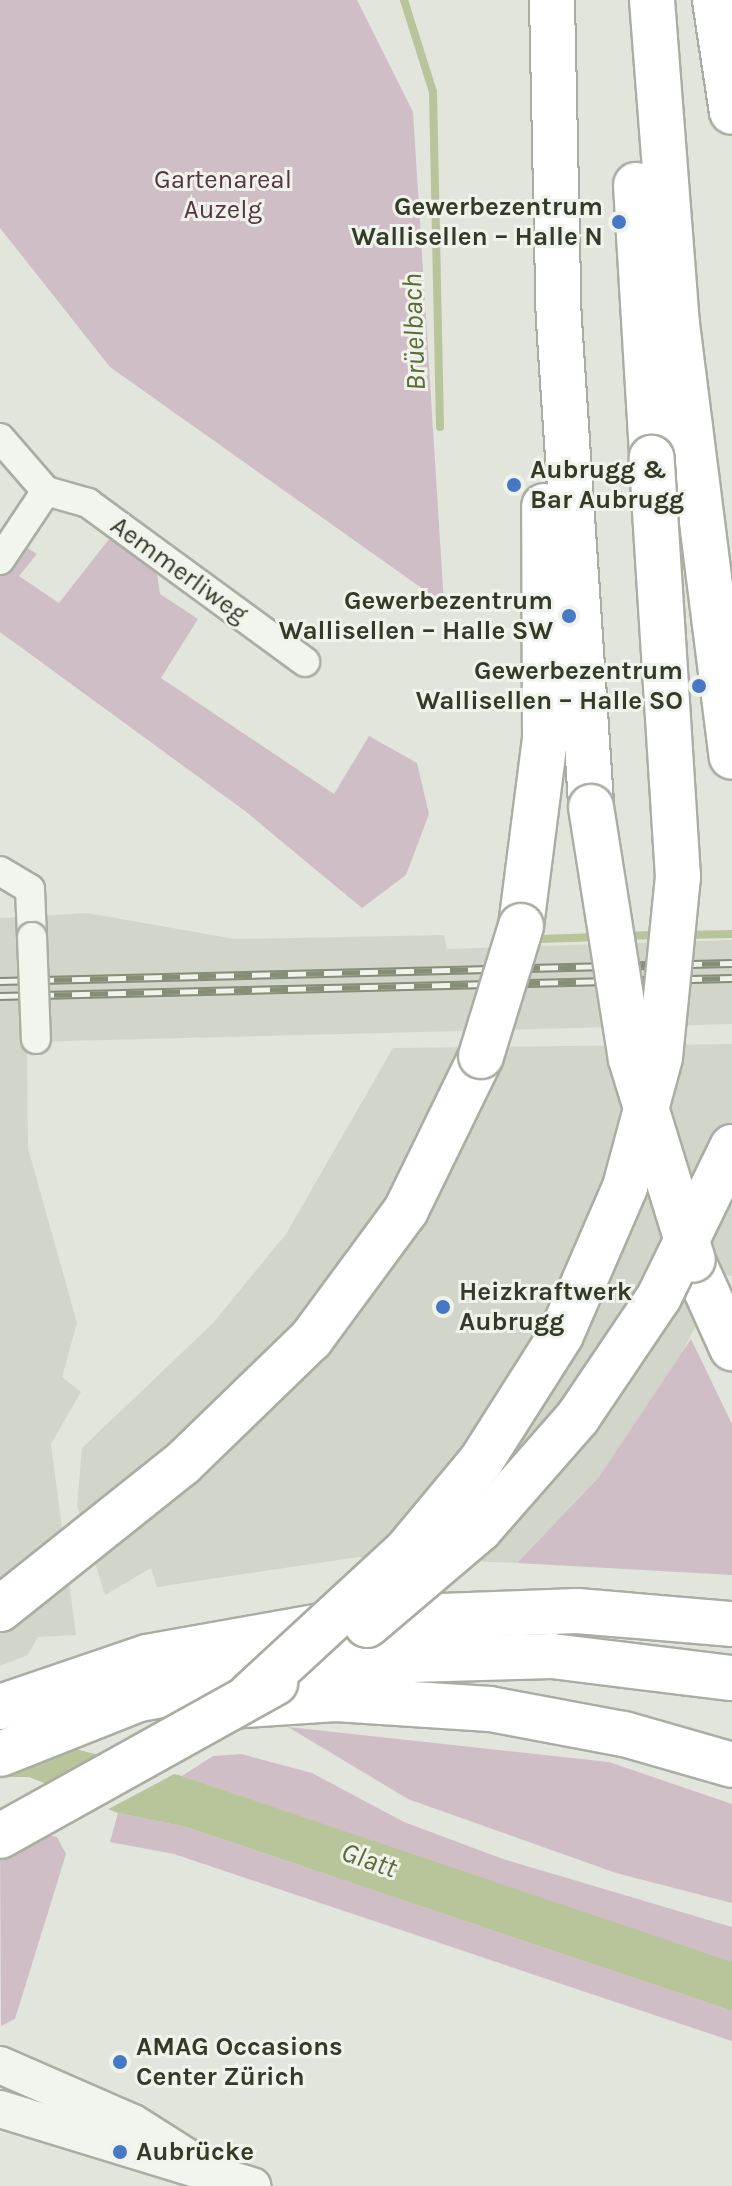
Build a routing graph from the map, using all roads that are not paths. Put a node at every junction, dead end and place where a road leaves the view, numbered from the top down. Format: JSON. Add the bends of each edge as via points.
{"nodes":[{"id":1,"x":552,"y":0,"type":"edge"},
{"id":2,"x":627,"y":0,"type":"edge"},
{"id":3,"x":652,"y":0,"type":"edge"},
{"id":4,"x":715,"y":0,"type":"edge"},
{"id":5,"x":732,"y":112,"type":"edge"},
{"id":6,"x":559,"y":321,"type":"junction"},
{"id":7,"x":0,"y":438,"type":"edge"},
{"id":8,"x":46,"y":491,"type":"junction"},
{"id":9,"x":0,"y":560,"type":"edge"},
{"id":10,"x":305,"y":662,"type":"dead end"},
{"id":11,"x":732,"y":757,"type":"edge"},
{"id":12,"x":0,"y":871,"type":"edge"},
{"id":13,"x":36,"y":1039,"type":"dead end"},
{"id":14,"x":732,"y":1147,"type":"edge"},
{"id":15,"x":732,"y":1348,"type":"edge"},
{"id":16,"x":0,"y":1609,"type":"edge"},
{"id":17,"x":732,"y":1624,"type":"edge"},
{"id":18,"x":732,"y":1678,"type":"edge"},
{"id":19,"x":250,"y":1695,"type":"junction"},
{"id":20,"x":182,"y":1700,"type":"junction"},
{"id":21,"x":0,"y":1707,"type":"edge"},
{"id":22,"x":0,"y":1754,"type":"edge"},
{"id":23,"x":732,"y":1765,"type":"edge"},
{"id":24,"x":0,"y":1836,"type":"edge"},
{"id":25,"x":0,"y":2065,"type":"edge"},
{"id":26,"x":0,"y":2109,"type":"edge"},
{"id":27,"x":35,"y":2121,"type":"junction"},
{"id":28,"x":0,"y":2140,"type":"edge"},
{"id":29,"x":196,"y":2164,"type":"junction"},
{"id":30,"x":252,"y":2186,"type":"edge"}],
"edges":[{"from":1,"to":6,"type":"highway"},
{"from":2,"to":19,"type":"highway","bridge":true,"via":[[678,825],[673,967],[651,1095],[603,1245],[516,1411],[406,1551]]},
{"from":3,"to":11,"type":"highway","via":[[679,338]]},
{"from":4,"to":5,"type":"highway"},
{"from":6,"to":15,"type":"highway","bridge":true,"via":[[595,840],[631,1059],[696,1268]]},
{"from":6,"to":16,"type":"highway","bridge":true,"via":[[543,475],[546,698],[536,838],[512,966],[481,1056],[424,1178],[348,1293],[238,1414]]},
{"from":7,"to":8,"type":"street"},
{"from":8,"to":9,"type":"street"},
{"from":8,"to":10,"type":"street","name":"Aemmerliweg","via":[[88,503]]},
{"from":12,"to":13,"type":"street","bridge":true,"via":[[30,889]]},
{"from":14,"to":19,"type":"highway","bridge":true,"via":[[659,1297],[551,1450],[406,1594],[301,1672]]},
{"from":17,"to":21,"type":"highway","via":[[577,1611],[437,1613],[284,1629],[147,1657]]},
{"from":18,"to":20,"type":"highway","via":[[592,1658],[449,1656],[340,1662]]},
{"from":19,"to":24,"type":"highway","bridge":true},
{"from":20,"to":22,"type":"highway"},
{"from":20,"to":23,"type":"highway","via":[[336,1699],[460,1706],[587,1725]]},
{"from":25,"to":29,"type":"street","via":[[133,2123]]},
{"from":26,"to":27,"type":"street"},
{"from":27,"to":28,"type":"street"},
{"from":27,"to":29,"type":"street","via":[[120,2152]]},
{"from":29,"to":30,"type":"street"}]}
